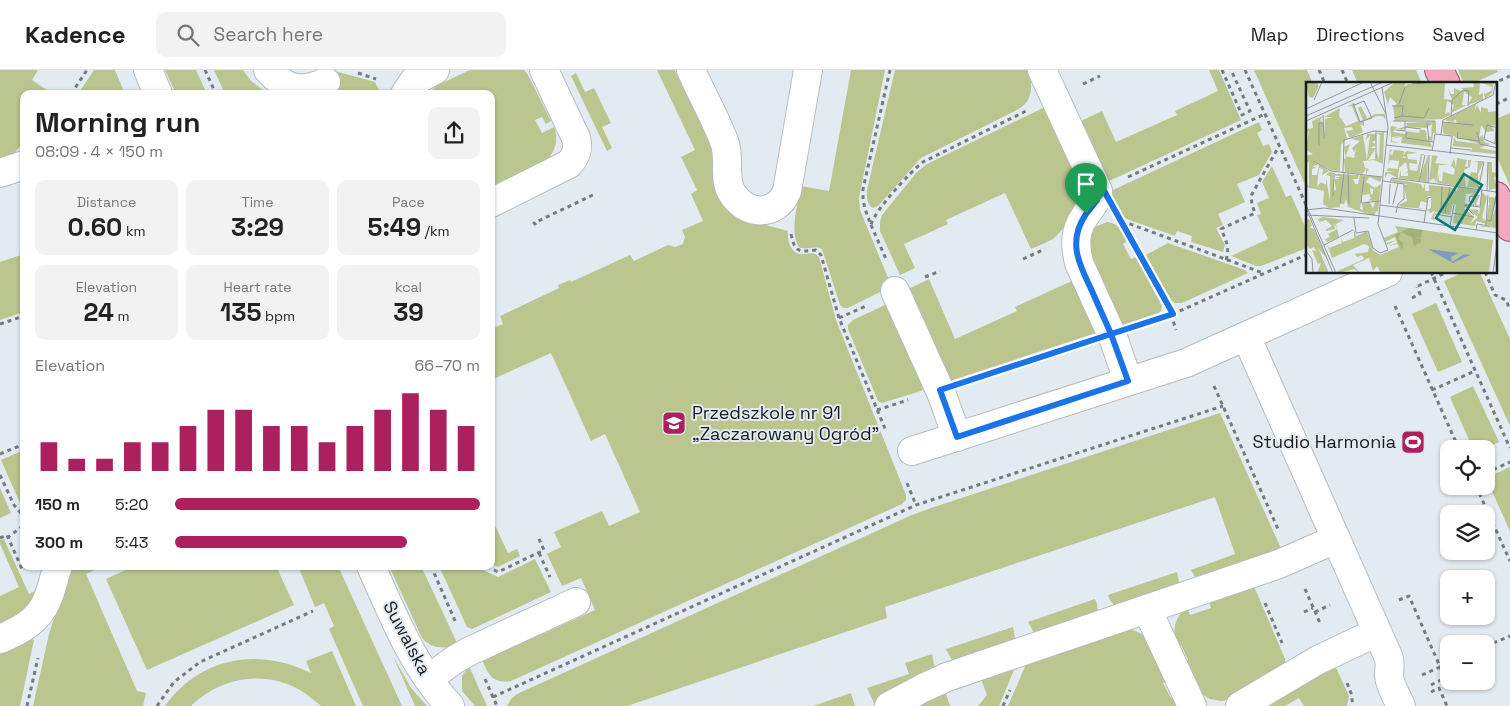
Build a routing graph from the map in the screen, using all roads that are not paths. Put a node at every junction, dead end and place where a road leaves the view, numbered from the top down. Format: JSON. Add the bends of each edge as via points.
{"nodes":[{"id":1,"x":148,"y":70,"type":"edge"},
{"id":2,"x":268,"y":70,"type":"edge"},
{"id":3,"x":435,"y":70,"type":"edge"},
{"id":4,"x":544,"y":70,"type":"edge"},
{"id":5,"x":691,"y":70,"type":"edge"},
{"id":6,"x":808,"y":70,"type":"edge"},
{"id":7,"x":1042,"y":70,"type":"edge"},
{"id":8,"x":1439,"y":70,"type":"edge"},
{"id":9,"x":326,"y":82,"type":"dead end"},
{"id":10,"x":1445,"y":82,"type":"edge"},
{"id":11,"x":156,"y":90,"type":"edge"},
{"id":12,"x":408,"y":90,"type":"edge"},
{"id":13,"x":20,"y":166,"type":"edge"},
{"id":14,"x":0,"y":173,"type":"edge"},
{"id":15,"x":495,"y":201,"type":"edge"},
{"id":16,"x":1384,"y":274,"type":"edge"},
{"id":17,"x":895,"y":291,"type":"dead end"},
{"id":18,"x":1246,"y":336,"type":"junction"},
{"id":19,"x":1128,"y":381,"type":"junction"},
{"id":20,"x":957,"y":437,"type":"junction"},
{"id":21,"x":912,"y":452,"type":"dead end"},
{"id":22,"x":1336,"y":539,"type":"junction"},
{"id":23,"x":57,"y":570,"type":"edge"},
{"id":24,"x":373,"y":570,"type":"edge"},
{"id":25,"x":576,"y":602,"type":"dead end"},
{"id":26,"x":1147,"y":609,"type":"junction"},
{"id":27,"x":1377,"y":632,"type":"junction"},
{"id":28,"x":0,"y":640,"type":"edge"},
{"id":29,"x":428,"y":679,"type":"junction"},
{"id":30,"x":450,"y":706,"type":"edge"},
{"id":31,"x":889,"y":706,"type":"edge"},
{"id":32,"x":1192,"y":706,"type":"edge"},
{"id":33,"x":1240,"y":706,"type":"edge"},
{"id":34,"x":1401,"y":706,"type":"edge"}],
"edges":[{"from":1,"to":11,"type":"street"},
{"from":2,"to":9,"type":"street","via":[[284,84],[296,88]]},
{"from":3,"to":12,"type":"street","via":[[413,82]]},
{"from":4,"to":15,"type":"street","via":[[576,138],[576,155],[569,164]]},
{"from":5,"to":6,"type":"street","via":[[725,146],[729,187],[744,206],[758,210],[774,207],[784,198]]},
{"from":7,"to":19,"type":"street","via":[[1101,190],[1079,226],[1076,252]]},
{"from":8,"to":10,"type":"main road"},
{"from":13,"to":14,"type":"street"},
{"from":16,"to":18,"type":"street"},
{"from":17,"to":20,"type":"street","via":[[940,390]]},
{"from":18,"to":19,"type":"street","via":[[1194,360]]},
{"from":18,"to":22,"type":"street"},
{"from":19,"to":20,"type":"street"},
{"from":20,"to":21,"type":"street"},
{"from":22,"to":26,"type":"street","via":[[1279,564]]},
{"from":22,"to":27,"type":"street"},
{"from":23,"to":28,"type":"street","via":[[47,600],[37,617]]},
{"from":24,"to":29,"type":"street","name":"Suwalska","via":[[406,642]]},
{"from":25,"to":29,"type":"street","via":[[462,655]]},
{"from":26,"to":31,"type":"street","via":[[947,677]]},
{"from":26,"to":32,"type":"street"},
{"from":27,"to":33,"type":"street","via":[[1333,652]]},
{"from":27,"to":34,"type":"street","via":[[1390,659],[1389,676]]},
{"from":29,"to":30,"type":"street","name":"Suwalska"}]}
